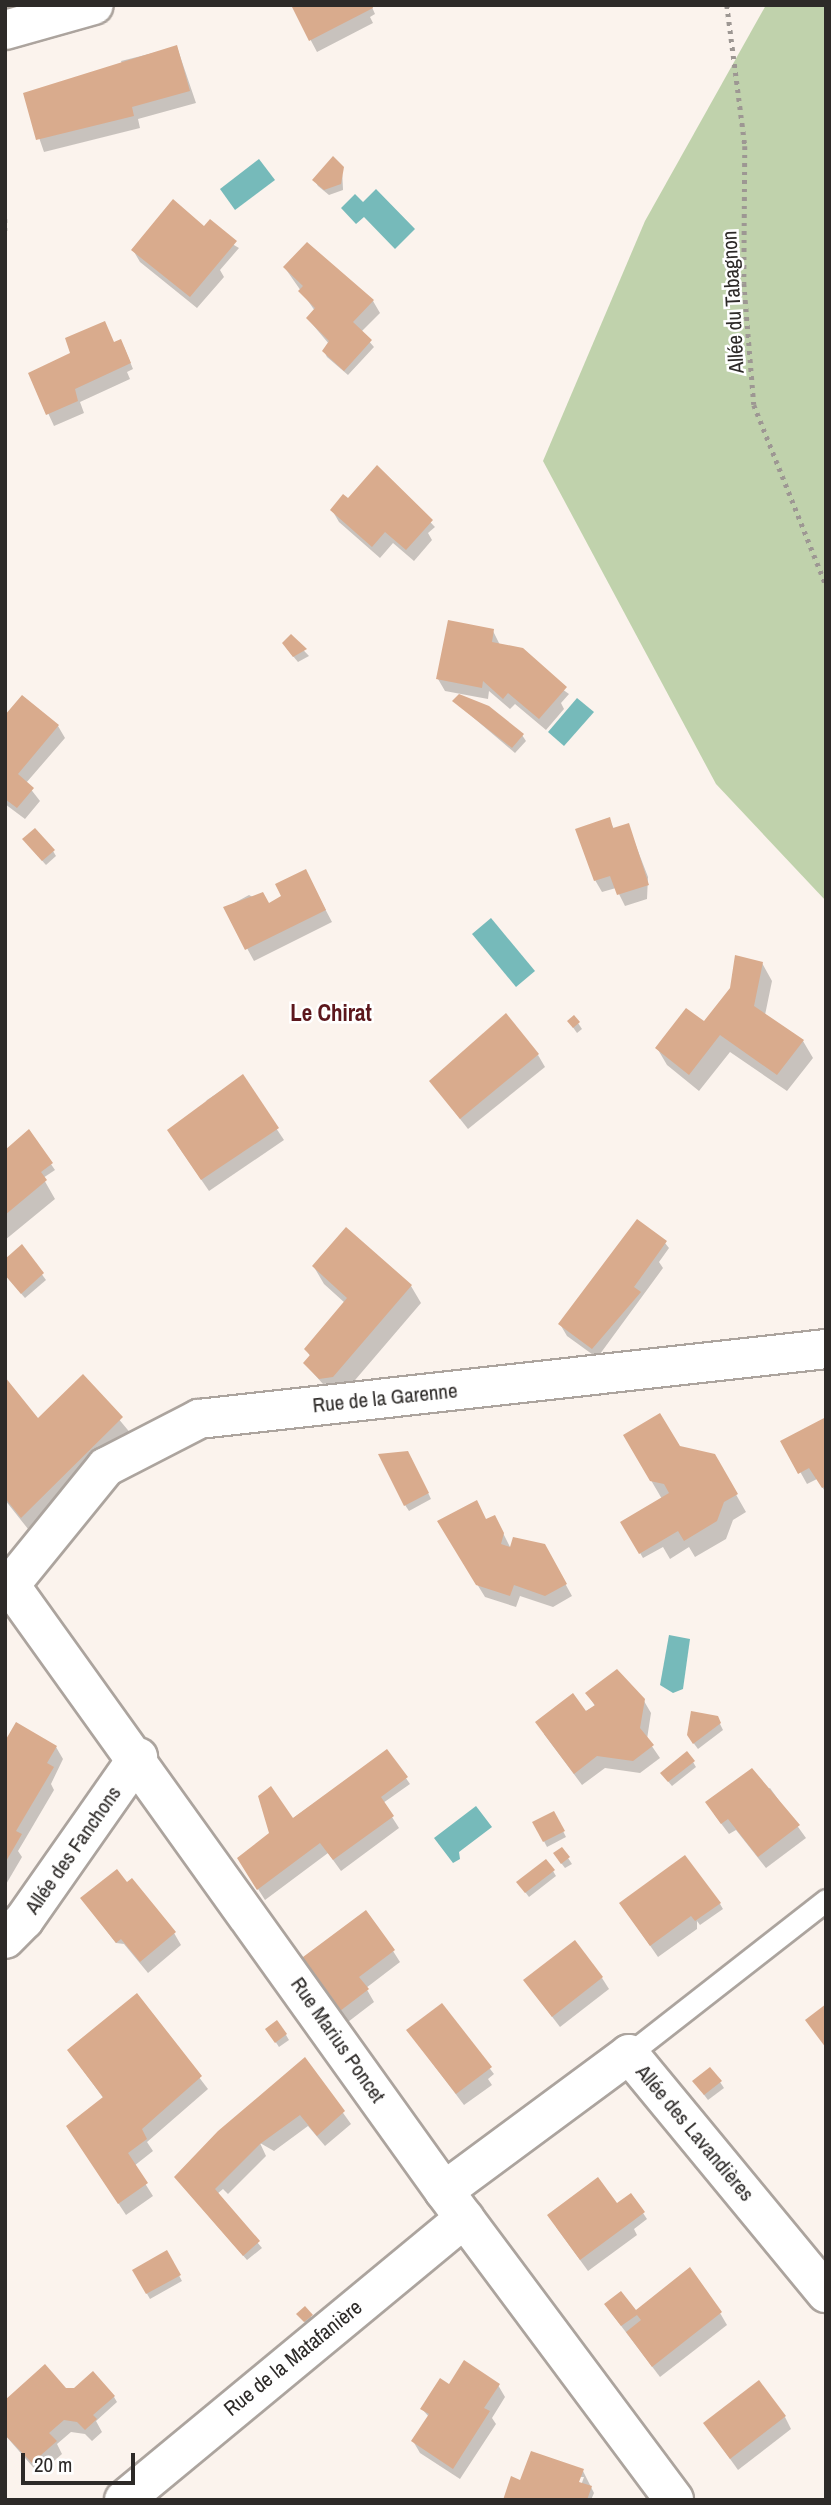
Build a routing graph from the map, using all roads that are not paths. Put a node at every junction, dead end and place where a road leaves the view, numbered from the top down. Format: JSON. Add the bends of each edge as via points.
{"nodes":[{"id":1,"x":94,"y":5,"type":"edge"},
{"id":2,"x":5,"y":30,"type":"edge"},
{"id":3,"x":826,"y":1349,"type":"edge"},
{"id":4,"x":8,"y":1581,"type":"edge"},
{"id":5,"x":138,"y":1757,"type":"junction"},
{"id":6,"x":826,"y":1900,"type":"edge"},
{"id":7,"x":5,"y":1939,"type":"edge"},
{"id":8,"x":629,"y":2054,"type":"junction"},
{"id":9,"x":454,"y":2205,"type":"junction"},
{"id":10,"x":826,"y":2293,"type":"edge"},
{"id":11,"x":124,"y":2500,"type":"edge"},
{"id":12,"x":674,"y":2500,"type":"edge"}],
"edges":[{"from":1,"to":2,"type":"street"},
{"from":3,"to":4,"type":"street","name":"Rue de la Garenne","via":[[199,1419],[106,1467]]},
{"from":4,"to":5,"type":"street","name":"Rue Marius Poncet"},
{"from":5,"to":7,"type":"street","name":"Allée des Fanchons","via":[[24,1920]]},
{"from":5,"to":9,"type":"street","name":"Rue Marius Poncet"},
{"from":6,"to":8,"type":"lane"},
{"from":8,"to":9,"type":"street","name":"Allée des Lavandières"},
{"from":8,"to":10,"type":"street","name":"Allée des Lavandières"},
{"from":9,"to":11,"type":"street","name":"Rue de la Matafanière"},
{"from":9,"to":12,"type":"street","name":"Rue Marius Poncet"}]}
